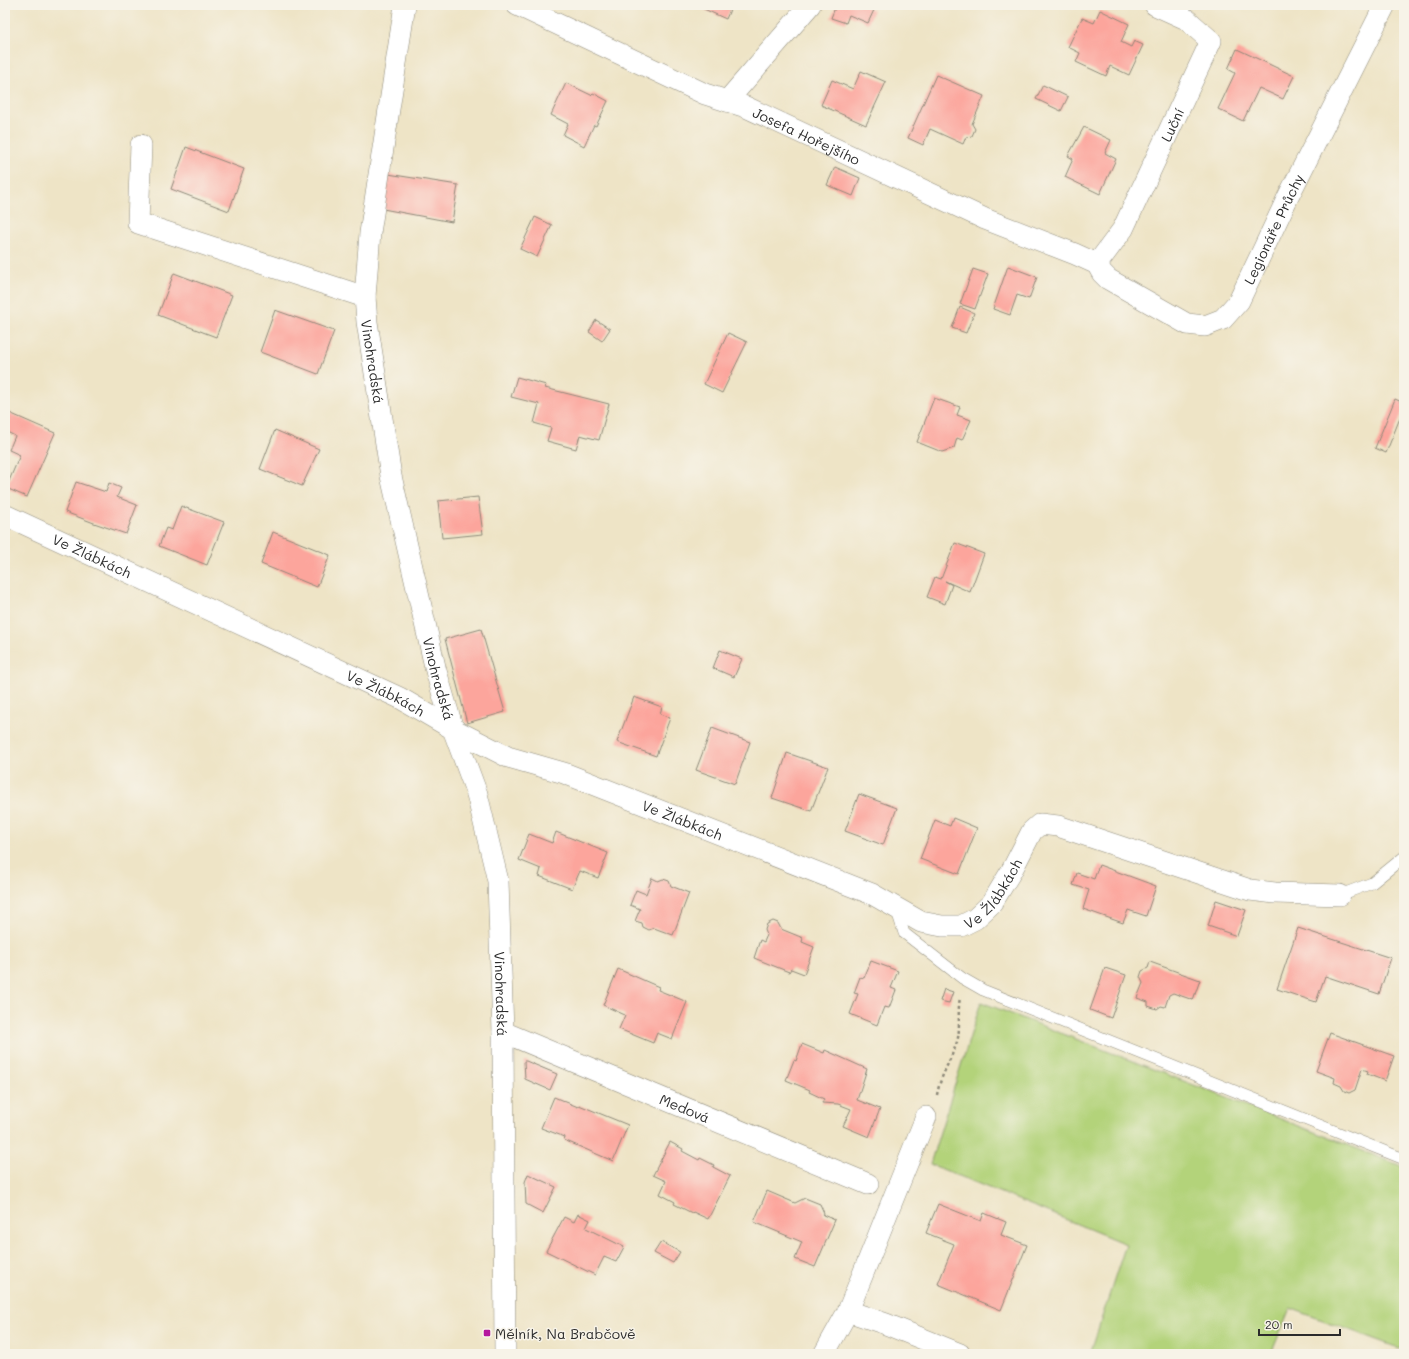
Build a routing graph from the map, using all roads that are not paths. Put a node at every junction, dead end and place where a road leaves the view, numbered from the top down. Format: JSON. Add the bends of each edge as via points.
{"nodes":[{"id":1,"x":405,"y":5,"type":"edge"},
{"id":2,"x":517,"y":5,"type":"edge"},
{"id":3,"x":810,"y":5,"type":"edge"},
{"id":4,"x":1155,"y":5,"type":"edge"},
{"id":5,"x":1385,"y":5,"type":"edge"},
{"id":6,"x":727,"y":101,"type":"junction"},
{"id":7,"x":141,"y":145,"type":"dead end"},
{"id":8,"x":1097,"y":264,"type":"junction"},
{"id":9,"x":365,"y":297,"type":"junction"},
{"id":10,"x":5,"y":515,"type":"edge"},
{"id":11,"x":453,"y":730,"type":"junction"},
{"id":12,"x":1404,"y":857,"type":"edge"},
{"id":13,"x":1340,"y":895,"type":"joint"},
{"id":14,"x":896,"y":908,"type":"junction"},
{"id":15,"x":502,"y":1032,"type":"junction"},
{"id":16,"x":926,"y":1117,"type":"road end"},
{"id":17,"x":1404,"y":1158,"type":"edge"},
{"id":18,"x":868,"y":1184,"type":"dead end"},
{"id":19,"x":848,"y":1311,"type":"junction"},
{"id":20,"x":505,"y":1354,"type":"edge"},
{"id":21,"x":824,"y":1354,"type":"edge"},
{"id":22,"x":960,"y":1354,"type":"edge"}],
"edges":[{"from":1,"to":9,"type":"street","name":"Vinohradská","via":[[370,233]]},
{"from":2,"to":6,"type":"street","name":"Josefa Hořejšího","via":[[705,94]]},
{"from":3,"to":6,"type":"street"},
{"from":4,"to":8,"type":"street","name":"Luční","via":[[1186,19],[1211,41],[1123,229]]},
{"from":5,"to":8,"type":"street","name":"Legionáře Průchy","via":[[1288,196],[1239,301],[1223,319],[1205,326],[1187,324],[1108,279]]},
{"from":6,"to":8,"type":"street","name":"Josefa Hořejšího","via":[[746,107],[985,219]]},
{"from":7,"to":9,"type":"street","via":[[138,223]]},
{"from":9,"to":11,"type":"street","name":"Vinohradská","via":[[390,476],[436,671]]},
{"from":10,"to":11,"type":"street","name":"Ve Žlábkách","via":[[400,698]]},
{"from":11,"to":14,"type":"street","name":"Ve Žlábkách","via":[[508,757],[564,773],[872,894]]},
{"from":11,"to":15,"type":"street","name":"Vinohradská","via":[[478,794],[498,882]]},
{"from":12,"to":13,"type":"lane","via":[[1372,883]]},
{"from":13,"to":14,"type":"street","name":"Ve Žlábkách","via":[[1250,890],[1058,826],[1040,824],[1032,831],[992,903],[975,919],[961,926],[942,926],[921,922]]},
{"from":14,"to":17,"type":"lane","via":[[904,933],[962,978],[983,990]]},
{"from":15,"to":18,"type":"street","name":"Medová"},
{"from":15,"to":20,"type":"street","name":"Vinohradská"},
{"from":16,"to":19,"type":"street"},
{"from":19,"to":21,"type":"street"},
{"from":19,"to":22,"type":"street"}]}
